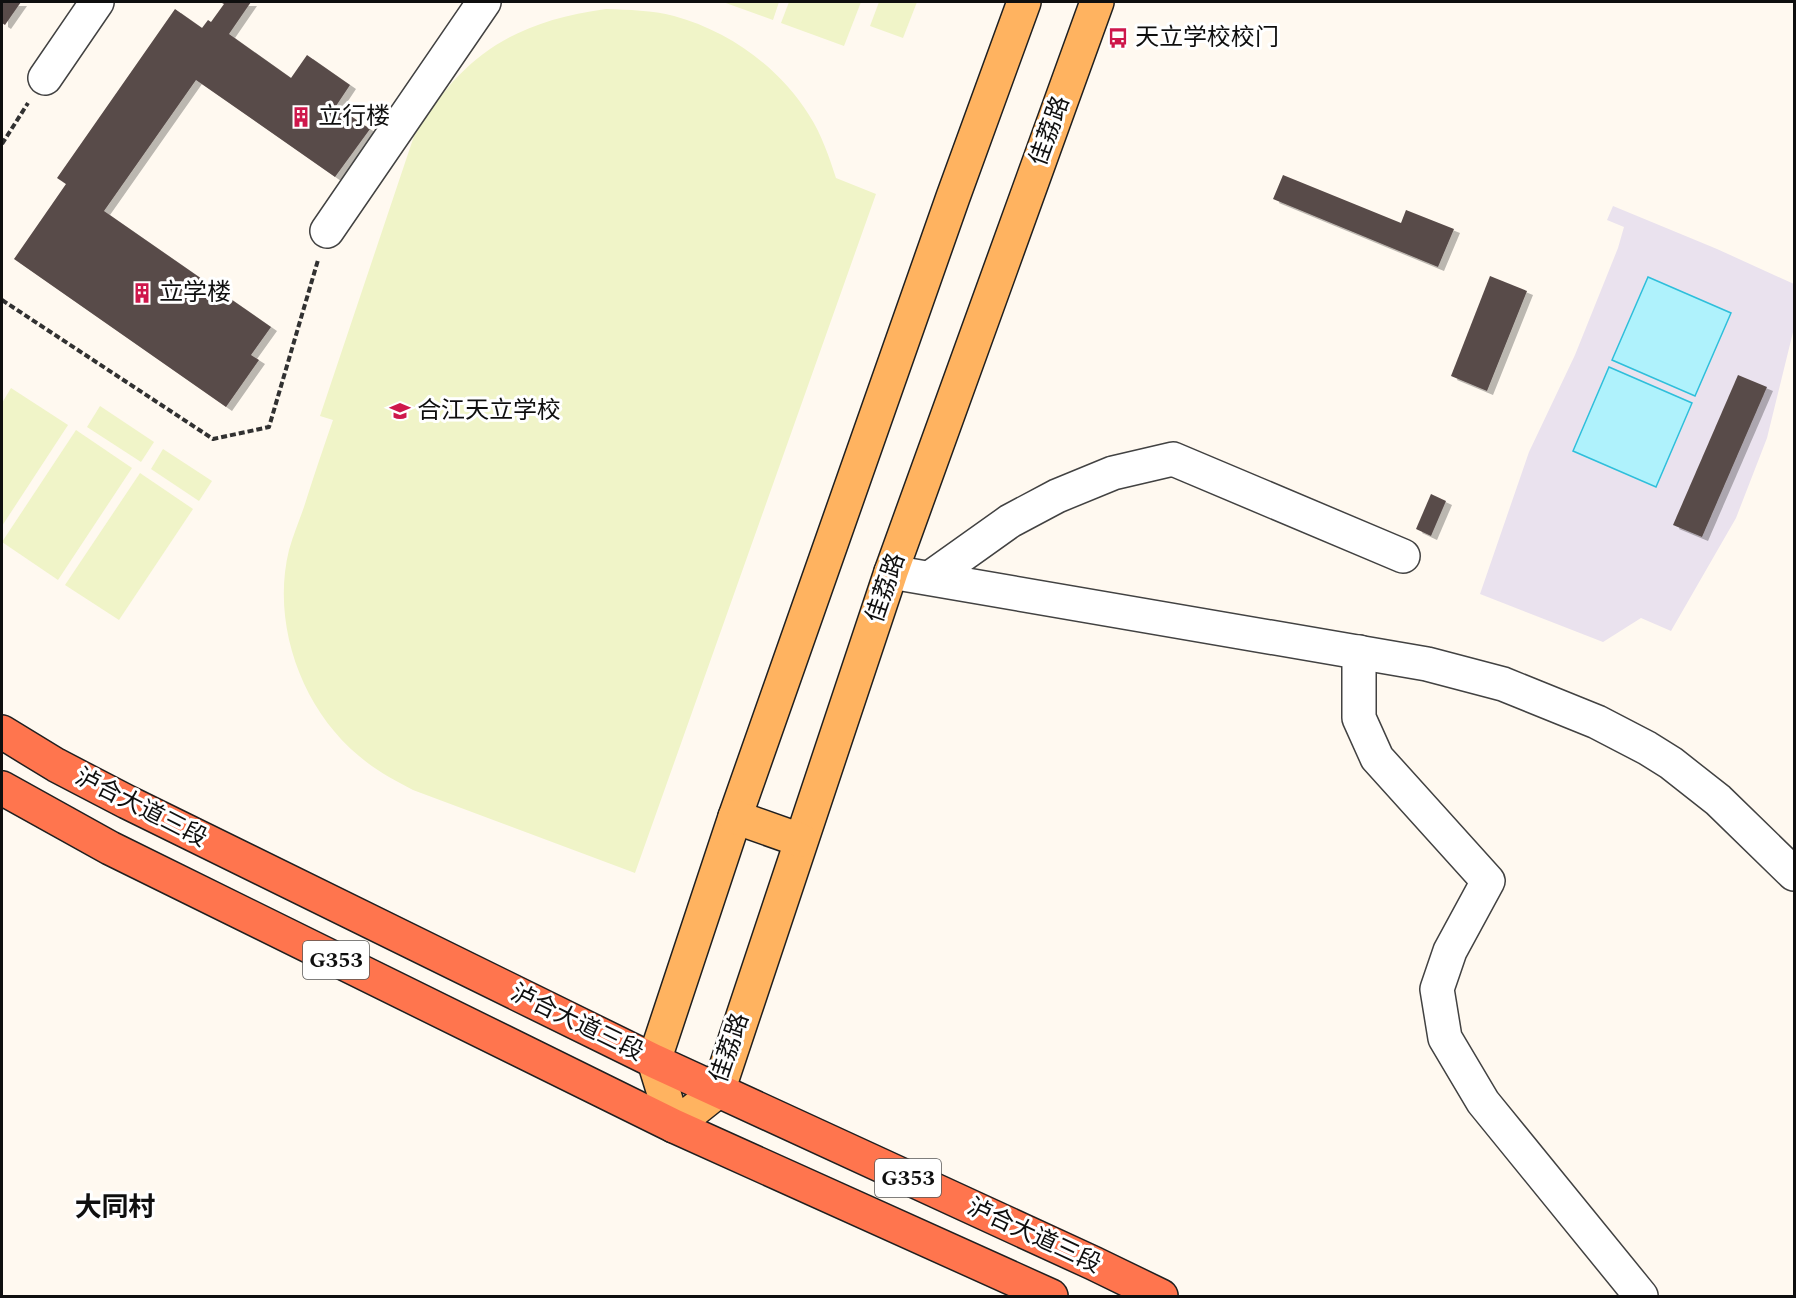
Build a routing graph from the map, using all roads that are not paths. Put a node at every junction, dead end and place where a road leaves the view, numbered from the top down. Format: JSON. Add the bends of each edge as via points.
{"nodes":[{"id":1,"x":97,"y":2,"type":"edge"},
{"id":2,"x":483,"y":2,"type":"edge"},
{"id":3,"x":1024,"y":2,"type":"edge"},
{"id":4,"x":1097,"y":2,"type":"edge"},
{"id":5,"x":45,"y":78,"type":"road end"},
{"id":6,"x":327,"y":231,"type":"road end"},
{"id":7,"x":1403,"y":555,"type":"dead end"},
{"id":8,"x":891,"y":572,"type":"junction"},
{"id":9,"x":930,"y":578,"type":"junction"},
{"id":10,"x":1359,"y":652,"type":"junction"},
{"id":11,"x":2,"y":732,"type":"edge"},
{"id":12,"x":2,"y":788,"type":"edge"},
{"id":13,"x":735,"y":817,"type":"junction"},
{"id":14,"x":800,"y":840,"type":"junction"},
{"id":15,"x":1794,"y":874,"type":"edge"},
{"id":16,"x":454,"y":964,"type":"junction"},
{"id":17,"x":433,"y":1007,"type":"junction"},
{"id":18,"x":654,"y":1061,"type":"junction"},
{"id":19,"x":718,"y":1091,"type":"junction"},
{"id":20,"x":674,"y":1126,"type":"junction"},
{"id":21,"x":919,"y":1184,"type":"junction"},
{"id":22,"x":900,"y":1228,"type":"junction"},
{"id":23,"x":1051,"y":1296,"type":"edge"},
{"id":24,"x":1161,"y":1296,"type":"edge"},
{"id":25,"x":1641,"y":1296,"type":"edge"}],
"edges":[{"from":1,"to":5,"type":"street"},
{"from":2,"to":6,"type":"street"},
{"from":3,"to":13,"type":"main road"},
{"from":4,"to":8,"type":"main road","name":"佳荔路"},
{"from":7,"to":9,"type":"street","via":[[1173,459],[1113,473],[1057,496],[1010,521]]},
{"from":8,"to":9,"type":"street"},
{"from":8,"to":14,"type":"main road","name":"佳荔路"},
{"from":9,"to":10,"type":"street"},
{"from":10,"to":15,"type":"street","via":[[1427,664],[1503,684],[1622,734],[1699,784]]},
{"from":10,"to":25,"type":"street","via":[[1359,718],[1377,758],[1488,881],[1450,951],[1437,989],[1445,1038],[1483,1102]]},
{"from":11,"to":16,"type":"highway","name":"泸合大道三段","number":"G353","via":[[127,802]]},
{"from":12,"to":17,"type":"highway","name":"泸合大道三段","number":"G353","via":[[110,848]]},
{"from":13,"to":14,"type":"main road"},
{"from":13,"to":18,"type":"main road"},
{"from":14,"to":19,"type":"main road","name":"佳荔路"},
{"from":16,"to":17,"type":"highway"},
{"from":16,"to":18,"type":"highway","name":"泸合大道三段","number":"G353"},
{"from":17,"to":20,"type":"highway","name":"泸合大道三段","number":"G353"},
{"from":18,"to":19,"type":"highway","name":"泸合大道三段","number":"G353"},
{"from":18,"to":20,"type":"main road"},
{"from":19,"to":20,"type":"main road","name":"佳荔路"},
{"from":19,"to":21,"type":"highway","name":"泸合大道三段","number":"G353"},
{"from":20,"to":22,"type":"highway","name":"泸合大道三段","number":"G353"},
{"from":21,"to":22,"type":"highway"},
{"from":21,"to":24,"type":"highway","name":"泸合大道三段","number":"G353"},
{"from":22,"to":23,"type":"highway","name":"泸合大道三段","number":"G353"}]}
